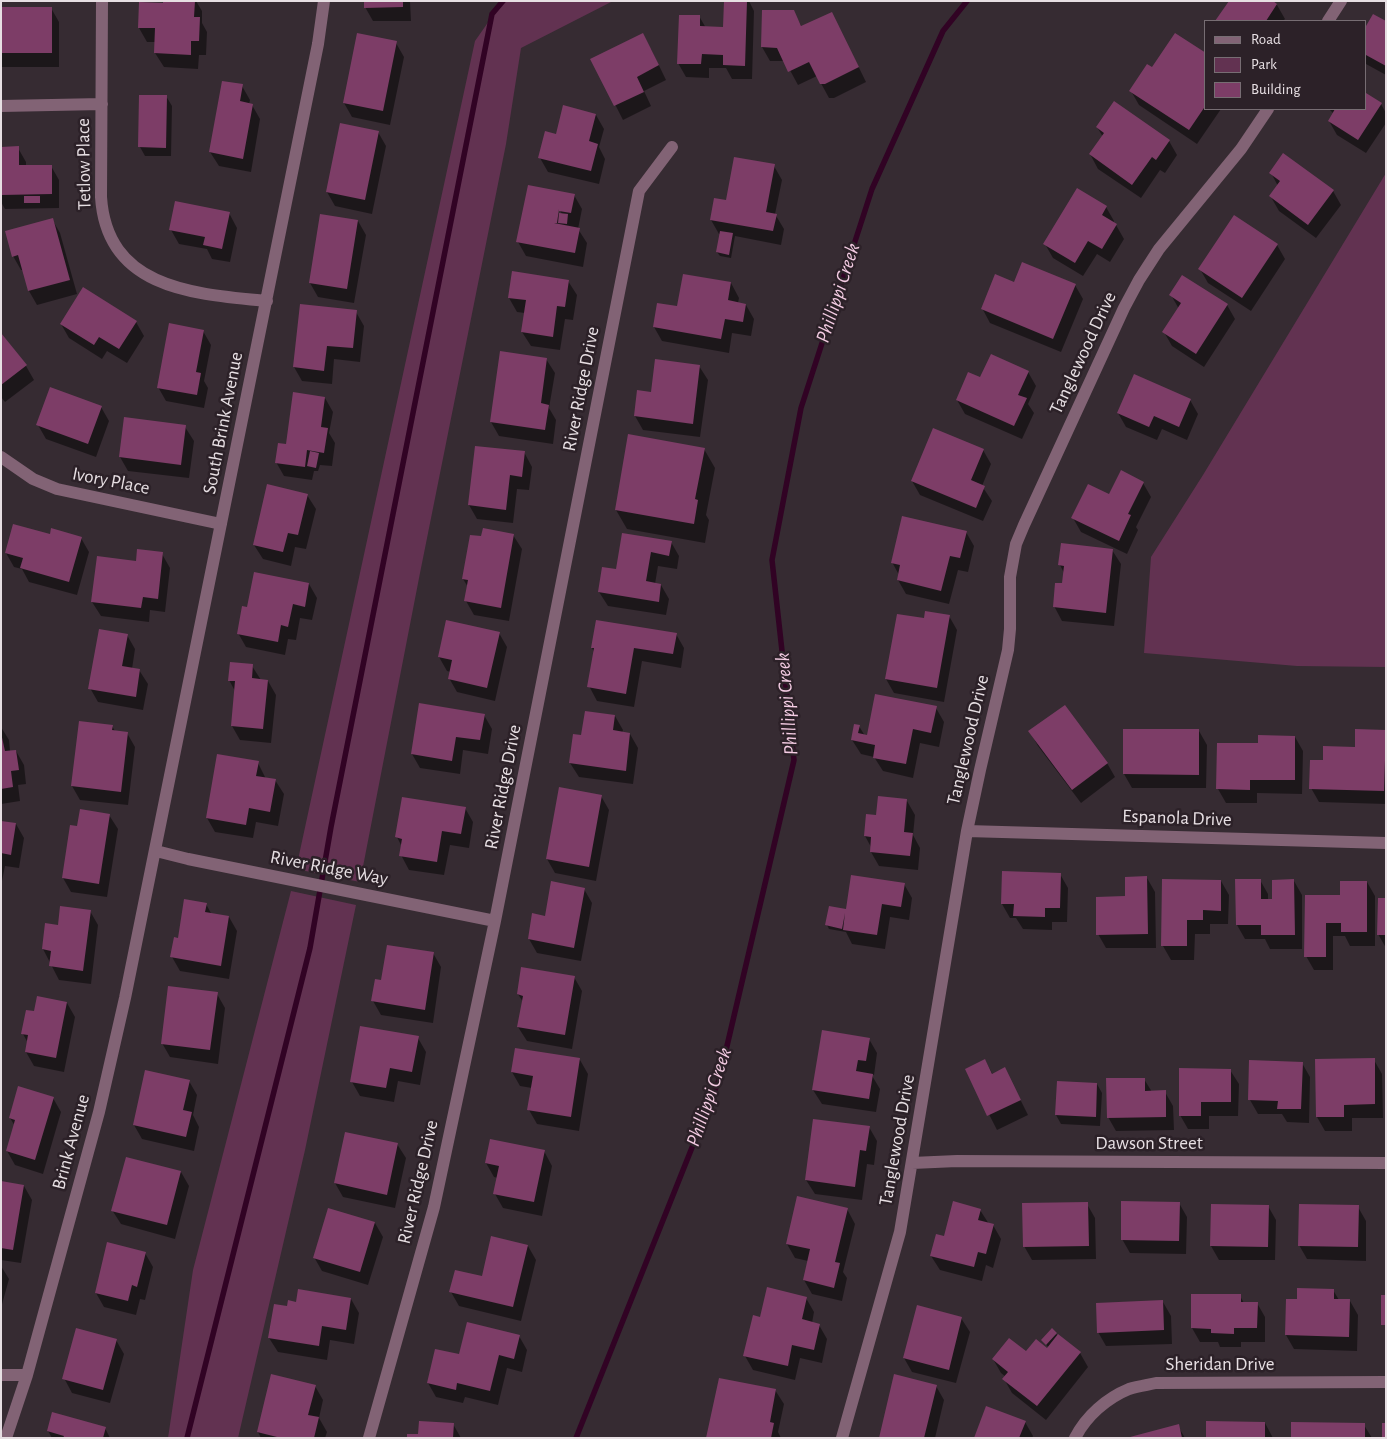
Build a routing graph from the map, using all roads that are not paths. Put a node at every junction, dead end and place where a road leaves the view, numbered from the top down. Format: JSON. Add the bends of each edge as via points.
{"nodes":[{"id":1,"x":102,"y":1,"type":"edge"},
{"id":2,"x":324,"y":1,"type":"edge"},
{"id":3,"x":1341,"y":1,"type":"edge"},
{"id":4,"x":1329,"y":20,"type":"edge"},
{"id":5,"x":102,"y":104,"type":"junction"},
{"id":6,"x":1,"y":106,"type":"edge"},
{"id":7,"x":1267,"y":110,"type":"edge"},
{"id":8,"x":672,"y":147,"type":"dead end"},
{"id":9,"x":267,"y":301,"type":"junction"},
{"id":10,"x":1,"y":457,"type":"edge"},
{"id":11,"x":221,"y":524,"type":"junction"},
{"id":12,"x":967,"y":831,"type":"junction"},
{"id":13,"x":1386,"y":843,"type":"edge"},
{"id":14,"x":156,"y":851,"type":"junction"},
{"id":15,"x":495,"y":922,"type":"junction"},
{"id":16,"x":912,"y":1163,"type":"junction"},
{"id":17,"x":1386,"y":1163,"type":"edge"},
{"id":18,"x":1,"y":1375,"type":"edge"},
{"id":19,"x":27,"y":1375,"type":"junction"},
{"id":20,"x":1386,"y":1382,"type":"edge"},
{"id":21,"x":6,"y":1438,"type":"edge"},
{"id":22,"x":369,"y":1438,"type":"edge"},
{"id":23,"x":842,"y":1438,"type":"edge"},
{"id":24,"x":1075,"y":1438,"type":"edge"}],
"edges":[{"from":1,"to":5,"type":"street","name":"Tetlow Place"},
{"from":2,"to":9,"type":"street","name":"South Brink Avenue"},
{"from":3,"to":4,"type":"street"},
{"from":5,"to":6,"type":"street"},
{"from":5,"to":9,"type":"street","name":"Tetlow Place","via":[[102,210],[106,227],[125,258],[146,276],[165,284],[227,297]]},
{"from":7,"to":12,"type":"street","name":"Tanglewood Drive","via":[[1241,149],[1159,249],[1139,280],[1016,544],[1010,577],[1008,650]]},
{"from":8,"to":15,"type":"street","name":"River Ridge Drive","via":[[640,191]]},
{"from":9,"to":11,"type":"street","name":"South Brink Avenue"},
{"from":10,"to":11,"type":"street","name":"Ivory Place","via":[[33,479],[57,489]]},
{"from":11,"to":14,"type":"street","name":"South Brink Avenue"},
{"from":12,"to":13,"type":"street","name":"Espanola Drive"},
{"from":12,"to":16,"type":"street","name":"Tanglewood Drive"},
{"from":14,"to":15,"type":"street","name":"River Ridge Way"},
{"from":14,"to":19,"type":"street","name":"Brink Avenue","via":[[99,1112]]},
{"from":15,"to":22,"type":"street","name":"River Ridge Drive","via":[[434,1207]]},
{"from":16,"to":17,"type":"street","name":"Dawson Street"},
{"from":16,"to":23,"type":"street","name":"Tanglewood Drive","via":[[900,1232]]},
{"from":18,"to":19,"type":"street"},
{"from":19,"to":21,"type":"street","name":"Brink Avenue"},
{"from":20,"to":24,"type":"street","name":"Sheridan Drive","via":[[1156,1382],[1115,1396],[1091,1416]]}]}
